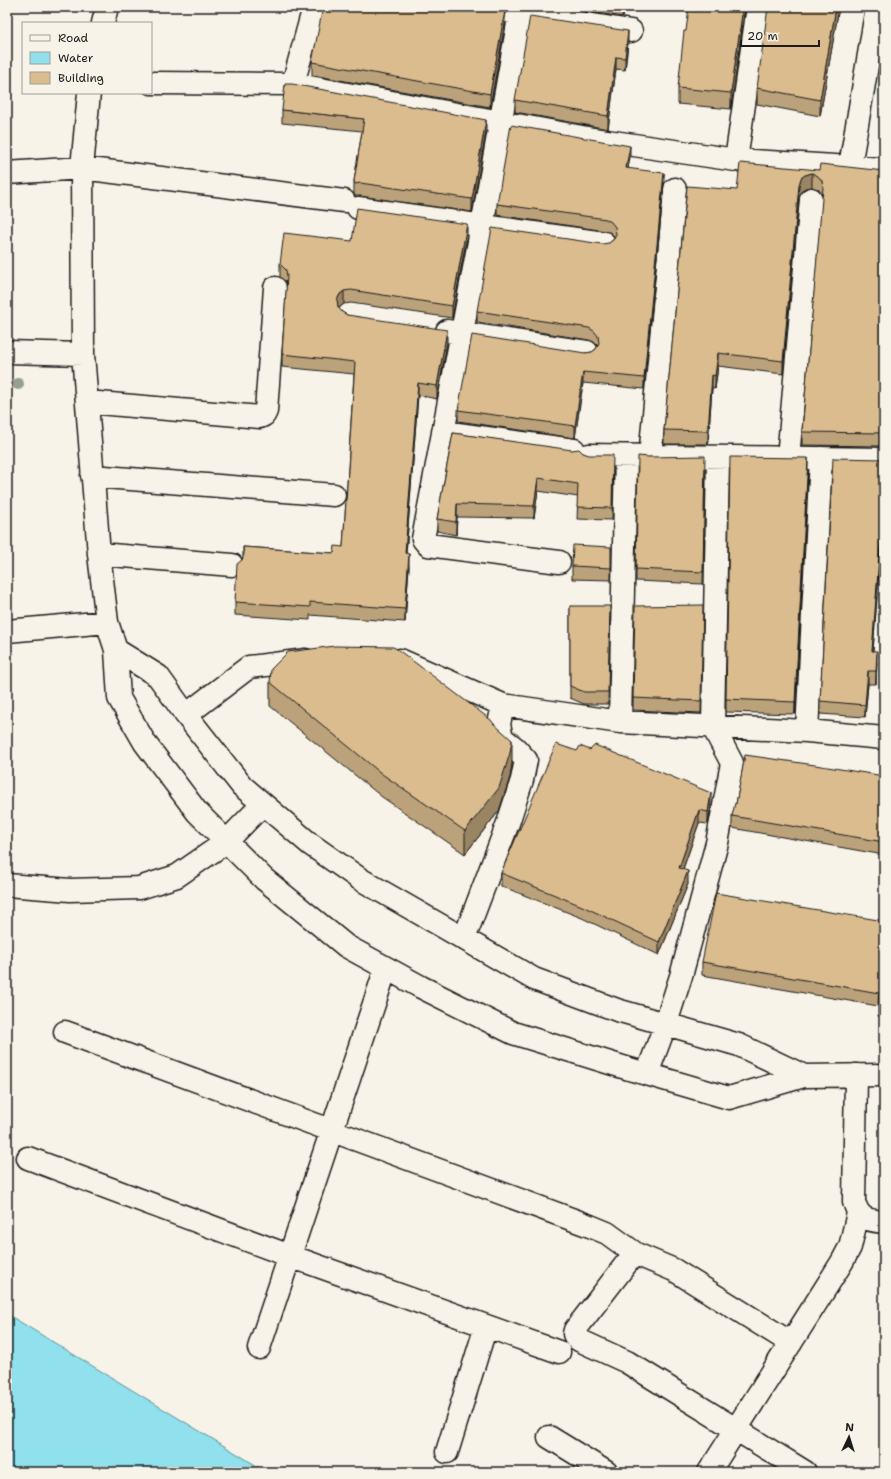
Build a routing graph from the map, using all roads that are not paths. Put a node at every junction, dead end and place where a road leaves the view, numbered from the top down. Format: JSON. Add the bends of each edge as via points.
{"nodes":[{"id":1,"x":314,"y":7,"type":"edge"},
{"id":2,"x":480,"y":7,"type":"edge"},
{"id":3,"x":758,"y":7,"type":"edge"},
{"id":4,"x":877,"y":7,"type":"edge"},
{"id":5,"x":520,"y":10,"type":"edge"},
{"id":6,"x":631,"y":31,"type":"dead end"},
{"id":7,"x":152,"y":83,"type":"edge"},
{"id":8,"x":293,"y":84,"type":"junction"},
{"id":9,"x":89,"y":94,"type":"edge"},
{"id":10,"x":501,"y":122,"type":"junction"},
{"id":11,"x":736,"y":160,"type":"junction"},
{"id":12,"x":850,"y":166,"type":"junction"},
{"id":13,"x":82,"y":168,"type":"junction"},
{"id":14,"x":884,"y":169,"type":"edge"},
{"id":15,"x":7,"y":173,"type":"edge"},
{"id":16,"x":675,"y":189,"type":"dead end"},
{"id":17,"x":811,"y":198,"type":"dead end"},
{"id":18,"x":482,"y":226,"type":"junction"},
{"id":19,"x":604,"y":243,"type":"edge"},
{"id":20,"x":275,"y":288,"type":"dead end"},
{"id":21,"x":431,"y":328,"type":"edge"},
{"id":22,"x":461,"y":333,"type":"junction"},
{"id":23,"x":7,"y":352,"type":"edge"},
{"id":24,"x":587,"y":352,"type":"edge"},
{"id":25,"x":83,"y":354,"type":"junction"},
{"id":26,"x":87,"y":402,"type":"junction"},
{"id":27,"x":443,"y":432,"type":"junction"},
{"id":28,"x":626,"y":456,"type":"junction"},
{"id":29,"x":650,"y":457,"type":"junction"},
{"id":30,"x":718,"y":457,"type":"junction"},
{"id":31,"x":788,"y":458,"type":"junction"},
{"id":32,"x":821,"y":458,"type":"junction"},
{"id":33,"x":884,"y":459,"type":"edge"},
{"id":34,"x":92,"y":476,"type":"junction"},
{"id":35,"x":334,"y":495,"type":"dead end"},
{"id":36,"x":99,"y":554,"type":"junction"},
{"id":37,"x":559,"y":562,"type":"dead end"},
{"id":38,"x":232,"y":565,"type":"dead end"},
{"id":39,"x":108,"y":622,"type":"junction"},
{"id":40,"x":7,"y":631,"type":"edge"},
{"id":41,"x":116,"y":650,"type":"junction"},
{"id":42,"x":327,"y":658,"type":"edge"},
{"id":43,"x":380,"y":658,"type":"edge"},
{"id":44,"x":503,"y":705,"type":"junction"},
{"id":45,"x":186,"y":715,"type":"junction"},
{"id":46,"x":620,"y":722,"type":"junction"},
{"id":47,"x":713,"y":727,"type":"junction"},
{"id":48,"x":807,"y":731,"type":"junction"},
{"id":49,"x":884,"y":738,"type":"edge"},
{"id":50,"x":263,"y":804,"type":"junction"},
{"id":51,"x":226,"y":842,"type":"junction"},
{"id":52,"x":7,"y":885,"type":"edge"},
{"id":53,"x":464,"y":939,"type":"junction"},
{"id":54,"x":386,"y":968,"type":"junction"},
{"id":55,"x":666,"y":1023,"type":"junction"},
{"id":56,"x":65,"y":1032,"type":"dead end"},
{"id":57,"x":647,"y":1074,"type":"junction"},
{"id":58,"x":856,"y":1075,"type":"junction"},
{"id":59,"x":884,"y":1075,"type":"edge"},
{"id":60,"x":804,"y":1076,"type":"junction"},
{"id":61,"x":332,"y":1131,"type":"junction"},
{"id":62,"x":28,"y":1158,"type":"dead end"},
{"id":63,"x":858,"y":1213,"type":"junction"},
{"id":64,"x":884,"y":1222,"type":"edge"},
{"id":65,"x":636,"y":1254,"type":"junction"},
{"id":66,"x":290,"y":1256,"type":"junction"},
{"id":67,"x":486,"y":1326,"type":"junction"},
{"id":68,"x":791,"y":1343,"type":"junction"},
{"id":69,"x":259,"y":1348,"type":"dead end"},
{"id":70,"x":559,"y":1352,"type":"dead end"},
{"id":71,"x":736,"y":1429,"type":"junction"},
{"id":72,"x":549,"y":1437,"type":"dead end"},
{"id":73,"x":447,"y":1452,"type":"dead end"},
{"id":74,"x":606,"y":1472,"type":"edge"},
{"id":75,"x":709,"y":1472,"type":"edge"},
{"id":76,"x":805,"y":1472,"type":"edge"}],
"edges":[{"from":1,"to":8,"type":"street"},
{"from":2,"to":5,"type":"street"},
{"from":3,"to":11,"type":"street"},
{"from":4,"to":12,"type":"street"},
{"from":5,"to":6,"type":"street"},
{"from":5,"to":10,"type":"street"},
{"from":7,"to":8,"type":"street"},
{"from":8,"to":10,"type":"street"},
{"from":9,"to":13,"type":"street"},
{"from":10,"to":11,"type":"street","via":[[593,139]]},
{"from":10,"to":18,"type":"street"},
{"from":11,"to":12,"type":"street"},
{"from":12,"to":14,"type":"street"},
{"from":13,"to":15,"type":"street"},
{"from":13,"to":18,"type":"street","via":[[351,204]]},
{"from":13,"to":25,"type":"street"},
{"from":16,"to":29,"type":"street"},
{"from":17,"to":31,"type":"street"},
{"from":18,"to":19,"type":"street"},
{"from":18,"to":22,"type":"street"},
{"from":20,"to":26,"type":"street","via":[[264,415],[260,417]]},
{"from":21,"to":22,"type":"street"},
{"from":22,"to":24,"type":"street"},
{"from":22,"to":27,"type":"street"},
{"from":23,"to":25,"type":"street"},
{"from":25,"to":26,"type":"street"},
{"from":26,"to":34,"type":"street"},
{"from":27,"to":28,"type":"street"},
{"from":27,"to":37,"type":"street","via":[[422,539],[428,545]]},
{"from":28,"to":29,"type":"street"},
{"from":28,"to":46,"type":"street"},
{"from":29,"to":30,"type":"street"},
{"from":30,"to":31,"type":"street"},
{"from":30,"to":47,"type":"street"},
{"from":31,"to":32,"type":"street"},
{"from":32,"to":33,"type":"street"},
{"from":32,"to":48,"type":"street"},
{"from":34,"to":35,"type":"street"},
{"from":34,"to":36,"type":"street"},
{"from":36,"to":38,"type":"street"},
{"from":36,"to":39,"type":"street"},
{"from":39,"to":40,"type":"street"},
{"from":39,"to":41,"type":"street"},
{"from":41,"to":45,"type":"street","via":[[158,676]]},
{"from":41,"to":51,"type":"street","via":[[119,698],[145,743],[197,812]]},
{"from":42,"to":45,"type":"street","via":[[249,667]]},
{"from":43,"to":44,"type":"street","via":[[396,658]]},
{"from":44,"to":46,"type":"street"},
{"from":44,"to":53,"type":"street","via":[[499,724],[502,738],[526,760],[508,823]]},
{"from":45,"to":50,"type":"street","via":[[242,786]]},
{"from":46,"to":47,"type":"street"},
{"from":47,"to":48,"type":"street"},
{"from":47,"to":55,"type":"street","via":[[732,763],[717,843]]},
{"from":48,"to":49,"type":"street"},
{"from":50,"to":51,"type":"street"},
{"from":50,"to":53,"type":"street","via":[[310,844],[360,879]]},
{"from":51,"to":52,"type":"street","via":[[177,876],[139,888],[70,890]]},
{"from":51,"to":54,"type":"street","via":[[264,879],[346,946]]},
{"from":53,"to":55,"type":"street","via":[[534,979],[617,1010]]},
{"from":54,"to":57,"type":"street","via":[[513,1033]]},
{"from":54,"to":61,"type":"street"},
{"from":55,"to":57,"type":"street"},
{"from":55,"to":60,"type":"street","via":[[739,1045]]},
{"from":56,"to":61,"type":"street"},
{"from":57,"to":60,"type":"street","via":[[729,1098]]},
{"from":58,"to":59,"type":"street"},
{"from":58,"to":60,"type":"street"},
{"from":58,"to":63,"type":"street","via":[[854,1202]]},
{"from":61,"to":65,"type":"street","via":[[607,1233]]},
{"from":61,"to":66,"type":"street"},
{"from":62,"to":66,"type":"street"},
{"from":63,"to":64,"type":"street","via":[[868,1220]]},
{"from":63,"to":68,"type":"street","via":[[850,1247]]},
{"from":65,"to":68,"type":"street","via":[[674,1270]]},
{"from":65,"to":71,"type":"street","via":[[576,1330],[576,1338],[627,1362]]},
{"from":66,"to":67,"type":"street"},
{"from":66,"to":69,"type":"street"},
{"from":67,"to":70,"type":"street"},
{"from":67,"to":73,"type":"street"},
{"from":68,"to":71,"type":"street"},
{"from":71,"to":75,"type":"street"},
{"from":71,"to":76,"type":"street"},
{"from":72,"to":74,"type":"street"}]}
